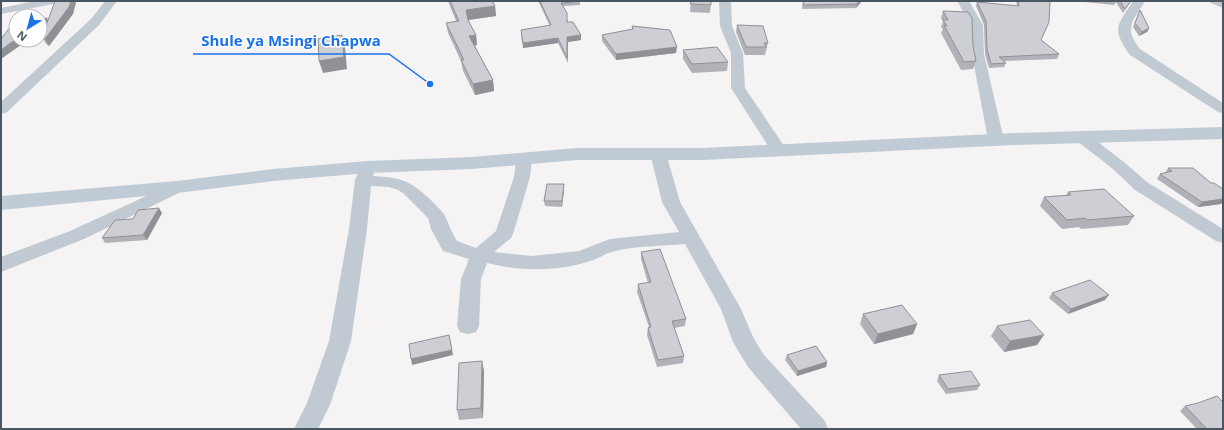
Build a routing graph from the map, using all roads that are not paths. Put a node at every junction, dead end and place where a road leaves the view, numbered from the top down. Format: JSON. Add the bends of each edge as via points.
{"nodes":[{"id":1,"x":54,"y":1,"type":"edge"},
{"id":2,"x":111,"y":1,"type":"edge"},
{"id":3,"x":725,"y":1,"type":"edge"},
{"id":4,"x":963,"y":1,"type":"edge"},
{"id":5,"x":1139,"y":1,"type":"edge"},
{"id":6,"x":1215,"y":1,"type":"edge"},
{"id":7,"x":1223,"y":5,"type":"edge"},
{"id":8,"x":1,"y":11,"type":"edge"},
{"id":9,"x":7,"y":99,"type":"edge"},
{"id":10,"x":1223,"y":109,"type":"edge"},
{"id":11,"x":1,"y":110,"type":"edge"},
{"id":12,"x":1223,"y":133,"type":"edge"},
{"id":13,"x":1083,"y":138,"type":"junction"},
{"id":14,"x":996,"y":140,"type":"junction"},
{"id":15,"x":778,"y":149,"type":"junction"},
{"id":16,"x":658,"y":153,"type":"junction"},
{"id":17,"x":524,"y":159,"type":"junction"},
{"id":18,"x":365,"y":174,"type":"junction"},
{"id":19,"x":178,"y":187,"type":"junction"},
{"id":20,"x":1,"y":203,"type":"edge"},
{"id":21,"x":691,"y":237,"type":"junction"},
{"id":22,"x":1223,"y":237,"type":"edge"},
{"id":23,"x":481,"y":254,"type":"junction"},
{"id":24,"x":1,"y":265,"type":"edge"},
{"id":25,"x":468,"y":326,"type":"dead end"},
{"id":26,"x":306,"y":429,"type":"edge"},
{"id":27,"x":816,"y":429,"type":"edge"}],
"edges":[{"from":1,"to":8,"type":"street"},
{"from":2,"to":9,"type":"street","via":[[95,22]]},
{"from":3,"to":15,"type":"street","via":[[726,26],[737,53],[738,88]]},
{"from":4,"to":14,"type":"street","via":[[977,25],[978,54]]},
{"from":5,"to":10,"type":"street","via":[[1124,26],[1123,34],[1135,52]]},
{"from":6,"to":7,"type":"street"},
{"from":9,"to":11,"type":"street"},
{"from":12,"to":13,"type":"street"},
{"from":13,"to":14,"type":"street"},
{"from":13,"to":22,"type":"street","via":[[1141,186]]},
{"from":14,"to":15,"type":"street"},
{"from":15,"to":16,"type":"street","via":[[703,154]]},
{"from":16,"to":17,"type":"street","via":[[577,154]]},
{"from":16,"to":21,"type":"street","via":[[671,202]]},
{"from":17,"to":18,"type":"street"},
{"from":17,"to":23,"type":"street","via":[[522,177],[504,234]]},
{"from":18,"to":19,"type":"street","via":[[273,175]]},
{"from":18,"to":23,"type":"street","via":[[398,183],[410,190],[436,216],[450,246]]},
{"from":18,"to":26,"type":"street","via":[[340,341],[318,405]]},
{"from":19,"to":20,"type":"street"},
{"from":19,"to":24,"type":"street","via":[[77,235]]},
{"from":21,"to":23,"type":"street","via":[[610,245],[579,258],[531,263],[506,261]]},
{"from":21,"to":27,"type":"street","via":[[756,361]]},
{"from":23,"to":25,"type":"street","via":[[471,279]]}]}
